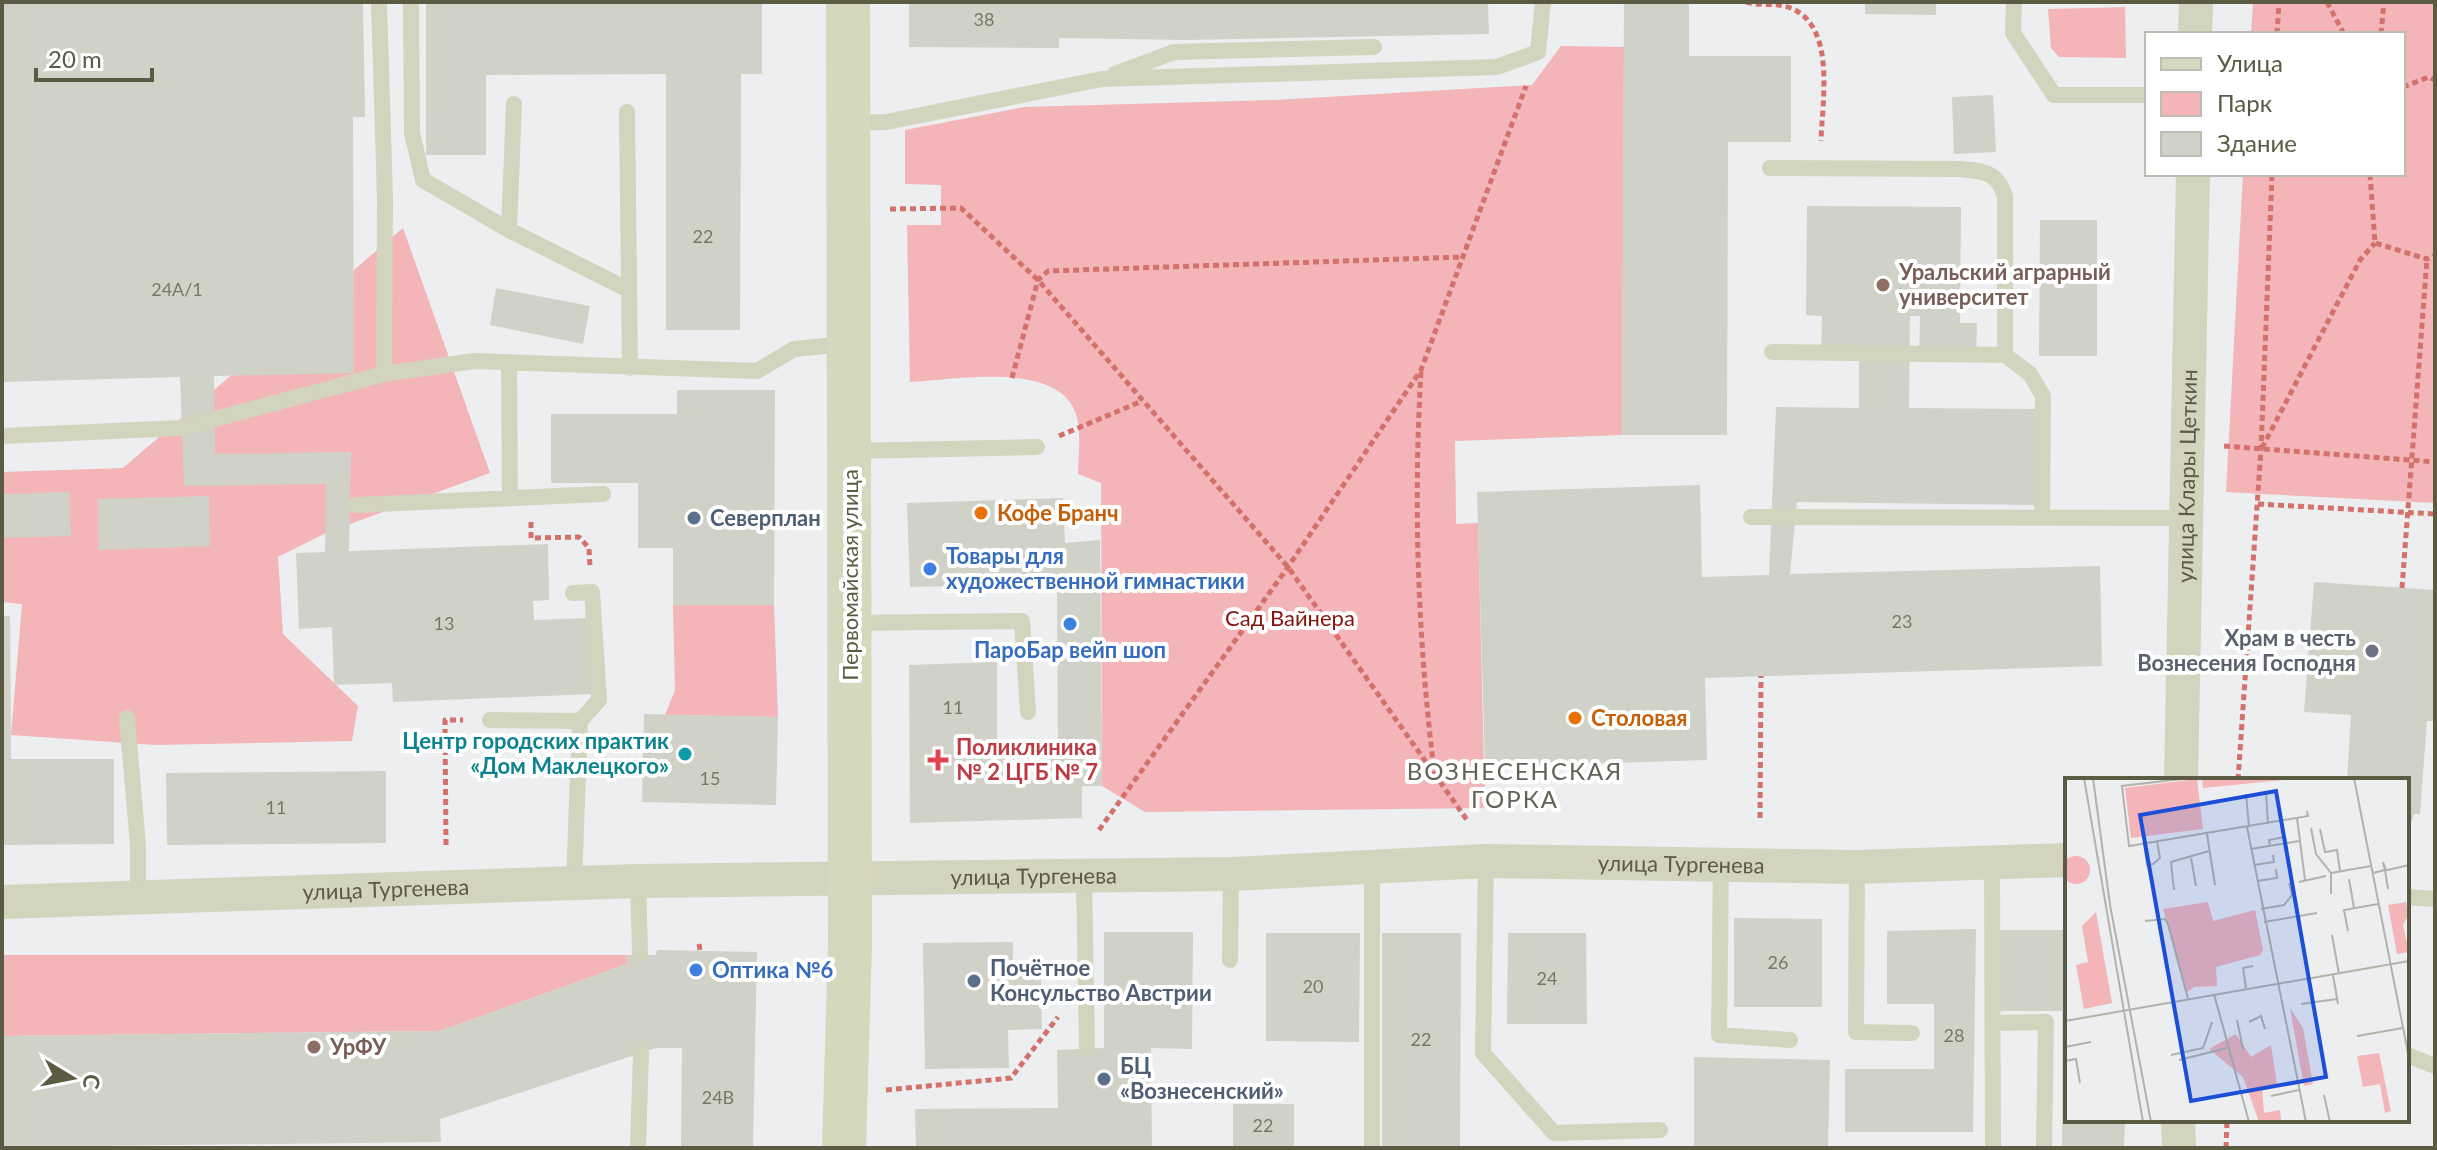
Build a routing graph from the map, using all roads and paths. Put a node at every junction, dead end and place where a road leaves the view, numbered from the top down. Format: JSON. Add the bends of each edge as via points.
{"nodes":[{"id":1,"x":379,"y":2,"type":"edge"},
{"id":2,"x":411,"y":2,"type":"edge"},
{"id":3,"x":848,"y":2,"type":"edge"},
{"id":4,"x":1543,"y":2,"type":"edge"},
{"id":5,"x":1746,"y":2,"type":"edge"},
{"id":6,"x":2014,"y":2,"type":"edge"},
{"id":7,"x":2196,"y":2,"type":"edge"},
{"id":8,"x":2279,"y":2,"type":"edge"},
{"id":9,"x":2327,"y":2,"type":"edge"},
{"id":10,"x":2384,"y":2,"type":"edge"},
{"id":11,"x":2195,"y":32,"type":"edge"},
{"id":12,"x":2277,"y":32,"type":"edge"},
{"id":13,"x":2343,"y":32,"type":"edge"},
{"id":14,"x":2381,"y":32,"type":"edge"},
{"id":15,"x":1374,"y":47,"type":"dead end"},
{"id":16,"x":1538,"y":52,"type":"junction"},
{"id":17,"x":1102,"y":79,"type":"junction"},
{"id":18,"x":2435,"y":80,"type":"edge"},
{"id":19,"x":2405,"y":86,"type":"edge"},
{"id":20,"x":2145,"y":95,"type":"edge"},
{"id":21,"x":514,"y":104,"type":"dead end"},
{"id":22,"x":627,"y":112,"type":"dead end"},
{"id":23,"x":849,"y":123,"type":"junction"},
{"id":24,"x":1770,"y":168,"type":"dead end"},
{"id":25,"x":1820,"y":169,"type":"junction"},
{"id":26,"x":2193,"y":176,"type":"edge"},
{"id":27,"x":2272,"y":176,"type":"edge"},
{"id":28,"x":2370,"y":176,"type":"edge"},
{"id":29,"x":886,"y":209,"type":"dead end"},
{"id":30,"x":509,"y":230,"type":"junction"},
{"id":31,"x":2375,"y":243,"type":"junction"},
{"id":32,"x":2435,"y":255,"type":"edge"},
{"id":33,"x":1463,"y":257,"type":"junction"},
{"id":34,"x":2427,"y":259,"type":"junction"},
{"id":35,"x":1038,"y":280,"type":"junction"},
{"id":36,"x":627,"y":289,"type":"junction"},
{"id":37,"x":849,"y":344,"type":"junction"},
{"id":38,"x":1772,"y":352,"type":"dead end"},
{"id":39,"x":2005,"y":355,"type":"junction"},
{"id":40,"x":509,"y":362,"type":"junction"},
{"id":41,"x":630,"y":368,"type":"junction"},
{"id":42,"x":1421,"y":370,"type":"junction"},
{"id":43,"x":384,"y":374,"type":"junction"},
{"id":44,"x":1012,"y":378,"type":"dead end"},
{"id":45,"x":1142,"y":401,"type":"junction"},
{"id":46,"x":2,"y":436,"type":"edge"},
{"id":47,"x":2187,"y":444,"type":"junction"},
{"id":48,"x":1037,"y":447,"type":"joint"},
{"id":49,"x":2261,"y":449,"type":"junction"},
{"id":50,"x":850,"y":451,"type":"junction"},
{"id":51,"x":2411,"y":461,"type":"junction"},
{"id":52,"x":2435,"y":462,"type":"edge"},
{"id":53,"x":603,"y":494,"type":"dead end"},
{"id":54,"x":510,"y":498,"type":"junction"},
{"id":55,"x":2258,"y":504,"type":"junction"},
{"id":56,"x":356,"y":505,"type":"dead end"},
{"id":57,"x":2407,"y":513,"type":"junction"},
{"id":58,"x":2435,"y":514,"type":"edge"},
{"id":59,"x":1751,"y":517,"type":"dead end"},
{"id":60,"x":2042,"y":517,"type":"junction"},
{"id":61,"x":2185,"y":518,"type":"junction"},
{"id":62,"x":579,"y":537,"type":"dead end"},
{"id":63,"x":531,"y":538,"type":"dead end"},
{"id":64,"x":1288,"y":567,"type":"junction"},
{"id":65,"x":2402,"y":588,"type":"dead end"},
{"id":66,"x":573,"y":593,"type":"dead end"},
{"id":67,"x":851,"y":623,"type":"junction"},
{"id":68,"x":1761,"y":676,"type":"dead end"},
{"id":69,"x":1028,"y":712,"type":"dead end"},
{"id":70,"x":127,"y":718,"type":"dead end"},
{"id":71,"x":445,"y":720,"type":"dead end"},
{"id":72,"x":490,"y":720,"type":"dead end"},
{"id":73,"x":580,"y":721,"type":"junction"},
{"id":74,"x":2181,"y":778,"type":"edge"},
{"id":75,"x":2238,"y":778,"type":"edge"},
{"id":76,"x":1435,"y":779,"type":"junction"},
{"id":77,"x":1760,"y":818,"type":"dead end"},
{"id":78,"x":1467,"y":820,"type":"dead end"},
{"id":79,"x":1099,"y":830,"type":"dead end"},
{"id":80,"x":446,"y":845,"type":"dead end"},
{"id":81,"x":2065,"y":860,"type":"edge"},
{"id":82,"x":1486,"y":861,"type":"junction"},
{"id":83,"x":1992,"y":863,"type":"junction"},
{"id":84,"x":1721,"y":865,"type":"junction"},
{"id":85,"x":1372,"y":866,"type":"junction"},
{"id":86,"x":1857,"y":867,"type":"junction"},
{"id":87,"x":1231,"y":874,"type":"junction"},
{"id":88,"x":1084,"y":877,"type":"junction"},
{"id":89,"x":638,"y":881,"type":"junction"},
{"id":90,"x":850,"y":881,"type":"junction"},
{"id":91,"x":574,"y":884,"type":"junction"},
{"id":92,"x":138,"y":895,"type":"junction"},
{"id":93,"x":2409,"y":897,"type":"edge"},
{"id":94,"x":2435,"y":899,"type":"edge"},
{"id":95,"x":2,"y":902,"type":"edge"},
{"id":96,"x":640,"y":954,"type":"dead end"},
{"id":97,"x":1230,"y":960,"type":"dead end"},
{"id":98,"x":1086,"y":984,"type":"junction"},
{"id":99,"x":1993,"y":1023,"type":"junction"},
{"id":100,"x":1912,"y":1033,"type":"dead end"},
{"id":101,"x":1790,"y":1040,"type":"dead end"},
{"id":102,"x":1087,"y":1049,"type":"dead end"},
{"id":103,"x":641,"y":1052,"type":"dead end"},
{"id":104,"x":2409,"y":1056,"type":"edge"},
{"id":105,"x":2435,"y":1066,"type":"edge"},
{"id":106,"x":877,"y":1091,"type":"dead end"},
{"id":107,"x":2178,"y":1122,"type":"edge"},
{"id":108,"x":2227,"y":1122,"type":"edge"},
{"id":109,"x":1660,"y":1130,"type":"dead end"},
{"id":110,"x":638,"y":1148,"type":"edge"},
{"id":111,"x":844,"y":1148,"type":"edge"},
{"id":112,"x":1372,"y":1148,"type":"edge"},
{"id":113,"x":1993,"y":1148,"type":"edge"},
{"id":114,"x":2044,"y":1148,"type":"edge"},
{"id":115,"x":2179,"y":1148,"type":"edge"},
{"id":116,"x":2226,"y":1148,"type":"edge"}],
"edges":[{"from":1,"to":43,"type":"lane"},
{"from":2,"to":30,"type":"lane","via":[[412,133],[423,180]]},
{"from":3,"to":23,"type":"street","name":"Первомайская улица"},
{"from":4,"to":16,"type":"lane"},
{"from":5,"to":25,"type":"path","via":[[1786,6],[1812,24],[1822,56]]},
{"from":6,"to":20,"type":"lane","via":[[2013,33],[2054,95]]},
{"from":7,"to":11,"type":"street"},
{"from":8,"to":12,"type":"path"},
{"from":9,"to":13,"type":"path"},
{"from":10,"to":14,"type":"path"},
{"from":15,"to":17,"type":"lane","via":[[1174,52]]},
{"from":16,"to":17,"type":"lane","via":[[1497,67]]},
{"from":16,"to":33,"type":"path"},
{"from":17,"to":23,"type":"lane","via":[[886,122]]},
{"from":18,"to":19,"type":"path","via":[[2429,77]]},
{"from":21,"to":30,"type":"lane"},
{"from":22,"to":36,"type":"lane"},
{"from":23,"to":37,"type":"street","name":"Первомайская улица"},
{"from":24,"to":25,"type":"lane"},
{"from":25,"to":39,"type":"lane","via":[[1960,169],[1987,171],[2000,181],[2005,196]]},
{"from":26,"to":47,"type":"street","name":"улица Клары Цеткин"},
{"from":27,"to":49,"type":"path"},
{"from":28,"to":31,"type":"path"},
{"from":29,"to":35,"type":"path","via":[[961,208]]},
{"from":30,"to":36,"type":"lane"},
{"from":31,"to":34,"type":"path"},
{"from":31,"to":49,"type":"path","via":[[2360,260]]},
{"from":32,"to":34,"type":"path"},
{"from":33,"to":35,"type":"path","via":[[1048,271]]},
{"from":33,"to":42,"type":"path"},
{"from":34,"to":51,"type":"path"},
{"from":35,"to":44,"type":"path"},
{"from":35,"to":45,"type":"path"},
{"from":36,"to":41,"type":"lane"},
{"from":37,"to":41,"type":"lane","via":[[794,349],[757,371]]},
{"from":37,"to":50,"type":"street","name":"Первомайская улица"},
{"from":38,"to":39,"type":"lane"},
{"from":39,"to":60,"type":"lane","via":[[2030,374],[2043,396]]},
{"from":40,"to":41,"type":"lane"},
{"from":40,"to":43,"type":"lane","via":[[474,361]]},
{"from":40,"to":54,"type":"lane"},
{"from":42,"to":64,"type":"path"},
{"from":42,"to":76,"type":"path","via":[[1415,468]]},
{"from":43,"to":46,"type":"lane","via":[[181,428]]},
{"from":45,"to":48,"type":"path"},
{"from":45,"to":64,"type":"path"},
{"from":47,"to":49,"type":"path"},
{"from":47,"to":61,"type":"street","name":"улица Клары Цеткин"},
{"from":48,"to":50,"type":"lane"},
{"from":49,"to":51,"type":"path"},
{"from":49,"to":55,"type":"path"},
{"from":50,"to":67,"type":"street","name":"Первомайская улица"},
{"from":51,"to":52,"type":"path"},
{"from":51,"to":57,"type":"path"},
{"from":53,"to":54,"type":"lane"},
{"from":54,"to":56,"type":"lane"},
{"from":55,"to":57,"type":"path"},
{"from":55,"to":75,"type":"path"},
{"from":57,"to":58,"type":"path"},
{"from":57,"to":65,"type":"path"},
{"from":59,"to":60,"type":"lane"},
{"from":60,"to":61,"type":"lane"},
{"from":61,"to":74,"type":"street","name":"улица Клары Цеткин"},
{"from":62,"to":63,"type":"path"},
{"from":64,"to":76,"type":"path"},
{"from":64,"to":79,"type":"path"},
{"from":66,"to":73,"type":"lane","via":[[592,592],[596,619],[599,700]]},
{"from":67,"to":69,"type":"lane","via":[[1022,621]]},
{"from":67,"to":90,"type":"street","name":"Первомайская улица"},
{"from":68,"to":77,"type":"path"},
{"from":70,"to":92,"type":"lane"},
{"from":71,"to":80,"type":"path"},
{"from":72,"to":73,"type":"lane"},
{"from":73,"to":91,"type":"lane"},
{"from":76,"to":78,"type":"path"},
{"from":81,"to":83,"type":"street","name":"улица Тургенева"},
{"from":82,"to":84,"type":"street","name":"улица Тургенева"},
{"from":82,"to":85,"type":"street","name":"улица Тургенева"},
{"from":82,"to":109,"type":"lane","via":[[1483,1053],[1554,1133]]},
{"from":83,"to":86,"type":"street","name":"улица Тургенева"},
{"from":83,"to":99,"type":"lane"},
{"from":84,"to":86,"type":"street","name":"улица Тургенева"},
{"from":84,"to":101,"type":"lane","via":[[1719,1035]]},
{"from":85,"to":87,"type":"street","name":"улица Тургенева"},
{"from":85,"to":112,"type":"lane"},
{"from":86,"to":100,"type":"lane","via":[[1856,1032]]},
{"from":87,"to":88,"type":"street","name":"улица Тургенева"},
{"from":87,"to":97,"type":"lane"},
{"from":88,"to":90,"type":"street","name":"улица Тургенева"},
{"from":88,"to":98,"type":"lane"},
{"from":89,"to":90,"type":"street","name":"улица Тургенева"},
{"from":89,"to":91,"type":"street","name":"улица Тургенева"},
{"from":89,"to":96,"type":"lane"},
{"from":90,"to":111,"type":"street","name":"Первомайская улица"},
{"from":91,"to":92,"type":"street","name":"улица Тургенева"},
{"from":92,"to":95,"type":"street","name":"улица Тургенева"},
{"from":93,"to":94,"type":"lane"},
{"from":98,"to":102,"type":"lane"},
{"from":98,"to":106,"type":"path","via":[[1011,1078]]},
{"from":99,"to":113,"type":"lane"},
{"from":99,"to":114,"type":"lane","via":[[2046,1022]]},
{"from":103,"to":110,"type":"lane"},
{"from":104,"to":105,"type":"lane"},
{"from":107,"to":115,"type":"street"},
{"from":108,"to":116,"type":"path"}]}
